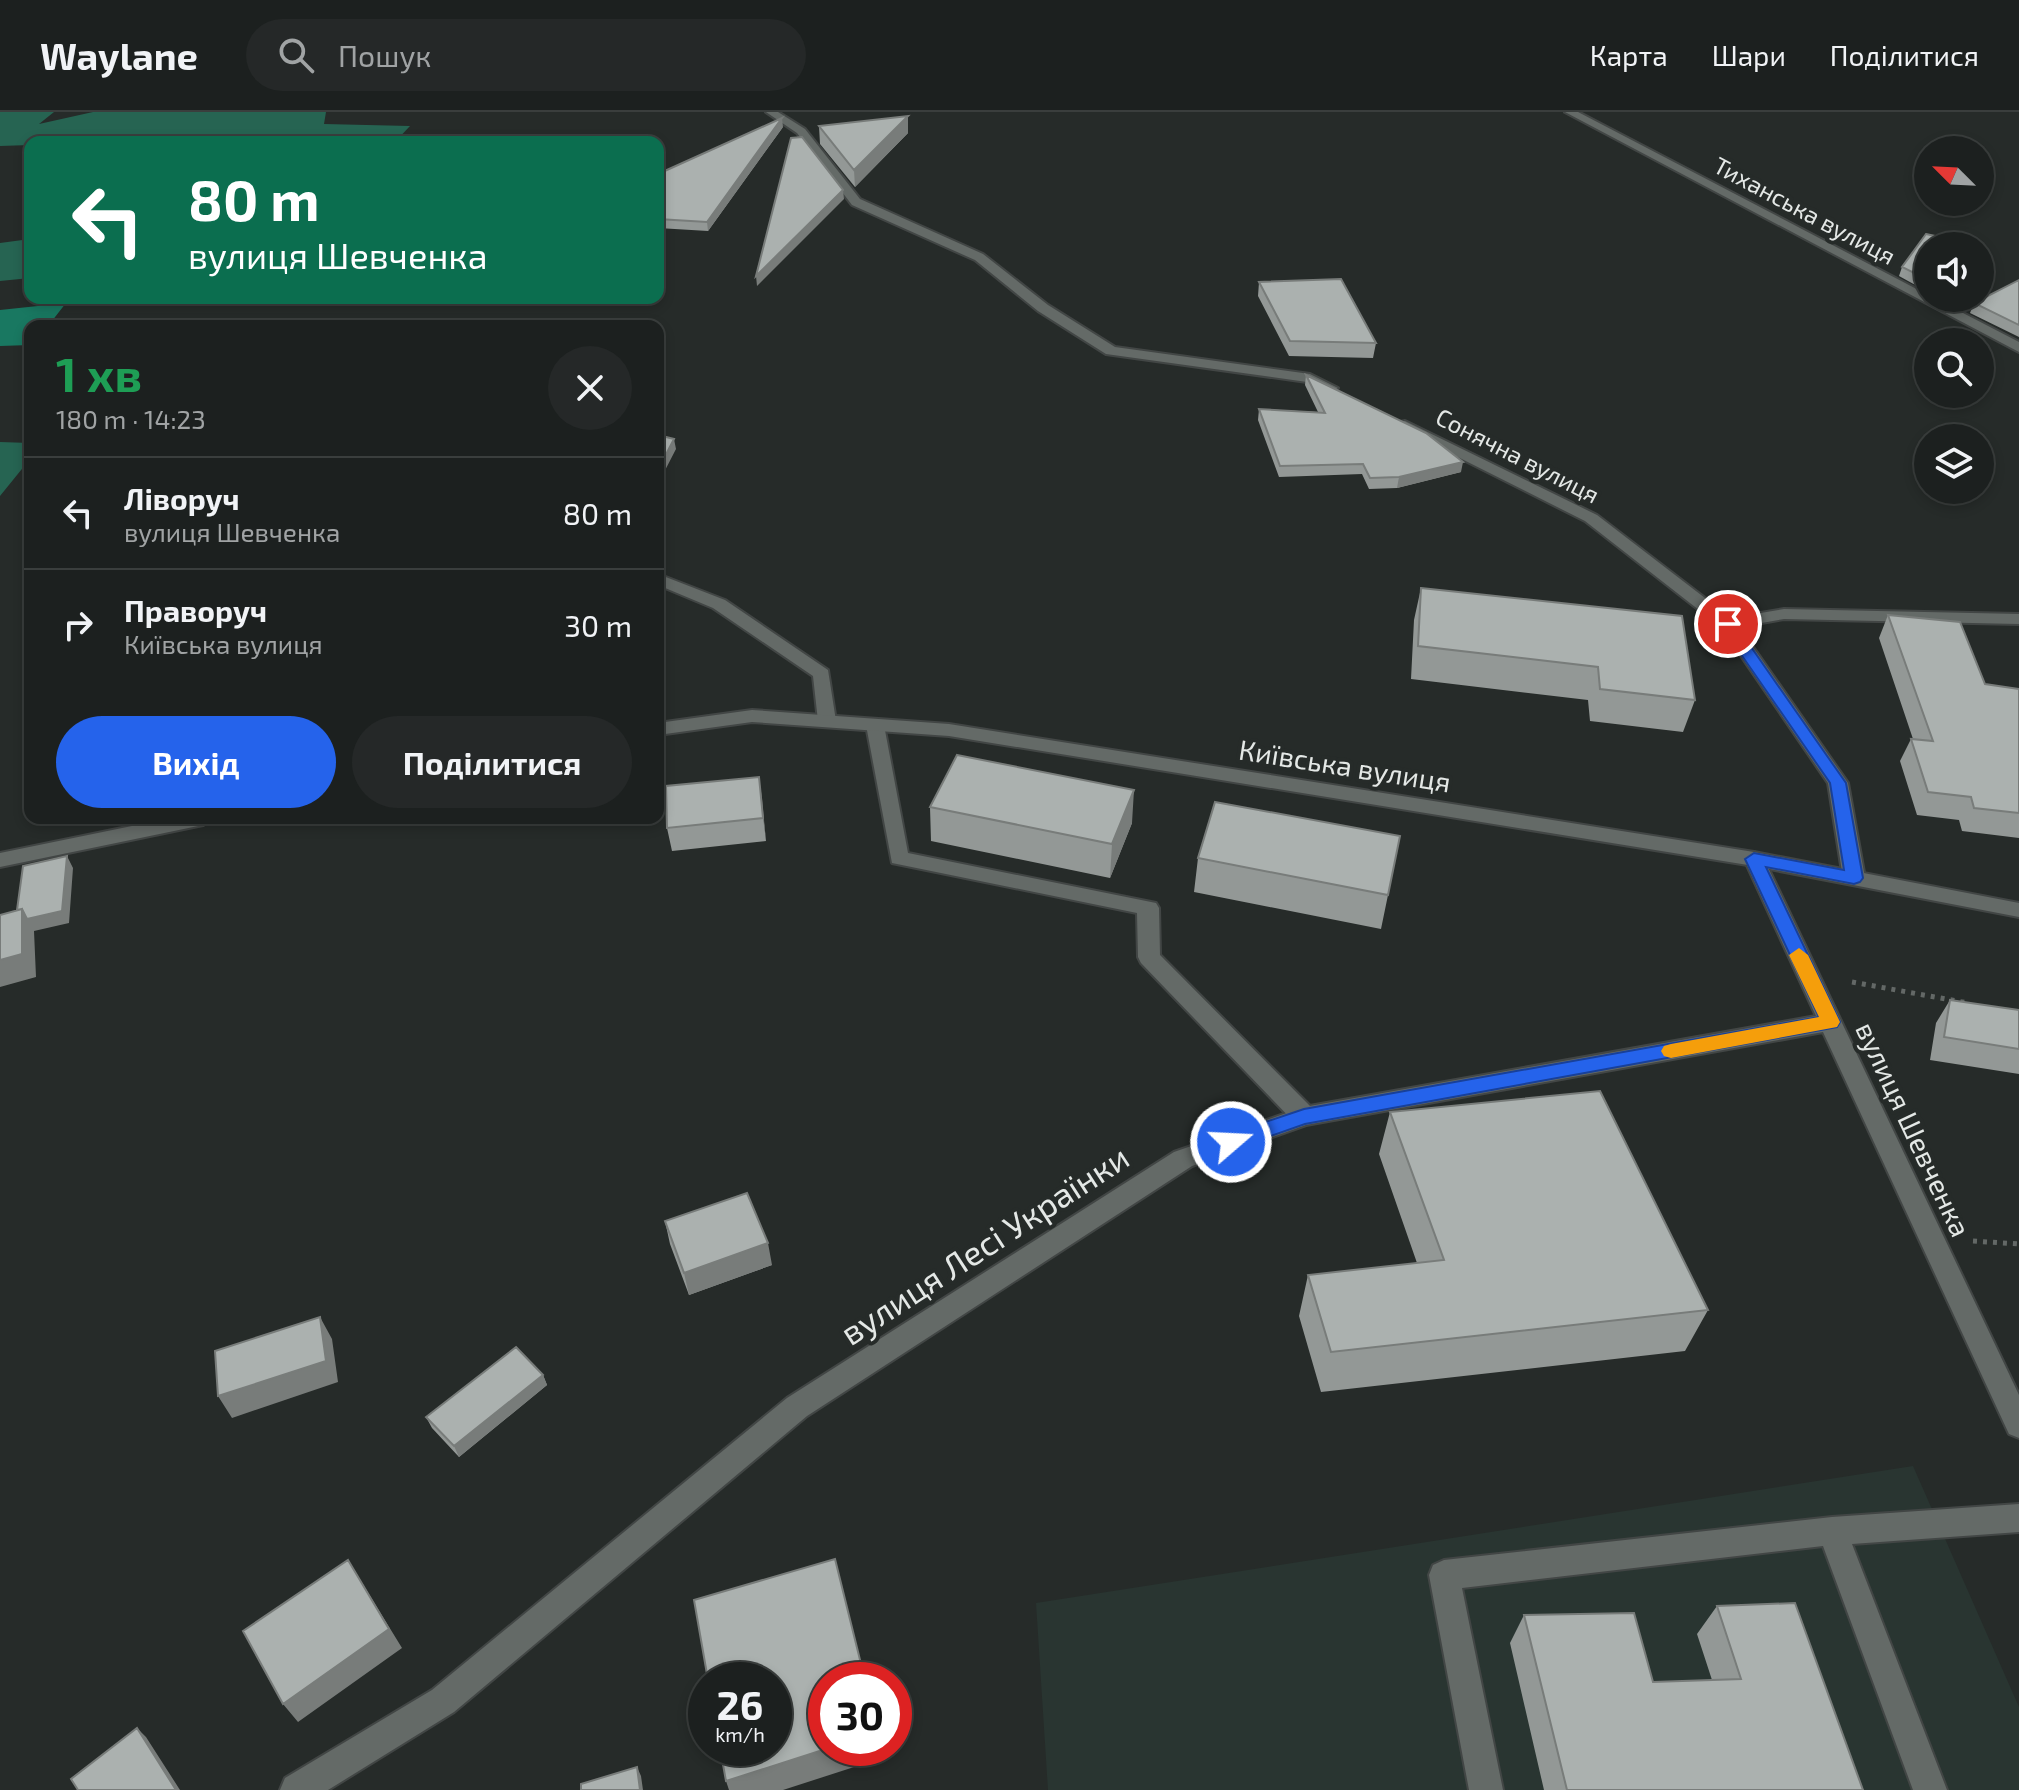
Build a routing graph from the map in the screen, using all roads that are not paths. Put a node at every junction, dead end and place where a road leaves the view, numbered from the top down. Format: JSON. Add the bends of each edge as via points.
{"nodes":[{"id":1,"x":771,"y":112,"type":"edge"},
{"id":2,"x":1570,"y":112,"type":"edge"},
{"id":3,"x":2019,"y":348,"type":"edge"},
{"id":4,"x":1352,"y":399,"type":"edge"},
{"id":5,"x":1394,"y":420,"type":"edge"},
{"id":6,"x":664,"y":581,"type":"edge"},
{"id":7,"x":2019,"y":619,"type":"edge"},
{"id":8,"x":1728,"y":624,"type":"junction"},
{"id":9,"x":827,"y":721,"type":"junction"},
{"id":10,"x":875,"y":725,"type":"junction"},
{"id":11,"x":664,"y":728,"type":"edge"},
{"id":12,"x":174,"y":824,"type":"edge"},
{"id":13,"x":1754,"y":859,"type":"junction"},
{"id":14,"x":0,"y":860,"type":"edge"},
{"id":15,"x":1854,"y":878,"type":"junction"},
{"id":16,"x":2019,"y":910,"type":"edge"},
{"id":17,"x":1831,"y":1022,"type":"junction"},
{"id":18,"x":1304,"y":1116,"type":"junction"},
{"id":19,"x":2019,"y":1425,"type":"edge"},
{"id":20,"x":2019,"y":1518,"type":"edge"},
{"id":21,"x":1832,"y":1531,"type":"junction"},
{"id":22,"x":297,"y":1790,"type":"edge"},
{"id":23,"x":1486,"y":1790,"type":"edge"},
{"id":24,"x":1930,"y":1790,"type":"edge"}],
"edges":[{"from":1,"to":4,"type":"street","via":[[801,131],[856,202],[979,257],[1043,308],[1111,351],[1310,378]]},
{"from":2,"to":3,"type":"street","name":"Тиханська вулиця"},
{"from":5,"to":8,"type":"street","name":"Сонячна вулиця","via":[[1591,518]]},
{"from":6,"to":9,"type":"street","via":[[719,604],[822,674]]},
{"from":7,"to":8,"type":"street","via":[[1784,614]]},
{"from":8,"to":15,"type":"street","name":"Сонячна вулиця","via":[[1838,783]]},
{"from":9,"to":10,"type":"street","name":"Київська вулиця"},
{"from":9,"to":11,"type":"street","name":"Київська вулиця","via":[[752,716]]},
{"from":10,"to":13,"type":"street","name":"Київська вулиця","via":[[965,733]]},
{"from":10,"to":18,"type":"street","via":[[899,858],[1148,908],[1149,957]]},
{"from":12,"to":14,"type":"street"},
{"from":13,"to":15,"type":"street","name":"Київська вулиця"},
{"from":13,"to":17,"type":"street","name":"вулиця Шевченка"},
{"from":15,"to":16,"type":"street","name":"Київська вулиця"},
{"from":17,"to":18,"type":"street","name":"вулиця Лесі Українки"},
{"from":17,"to":19,"type":"street","name":"вулиця Шевченка"},
{"from":18,"to":22,"type":"street","name":"вулиця Лесі Українки","via":[[1183,1159],[797,1407],[443,1701]]},
{"from":20,"to":21,"type":"street"},
{"from":21,"to":23,"type":"street","via":[[1444,1575]]},
{"from":21,"to":24,"type":"street"}]}
